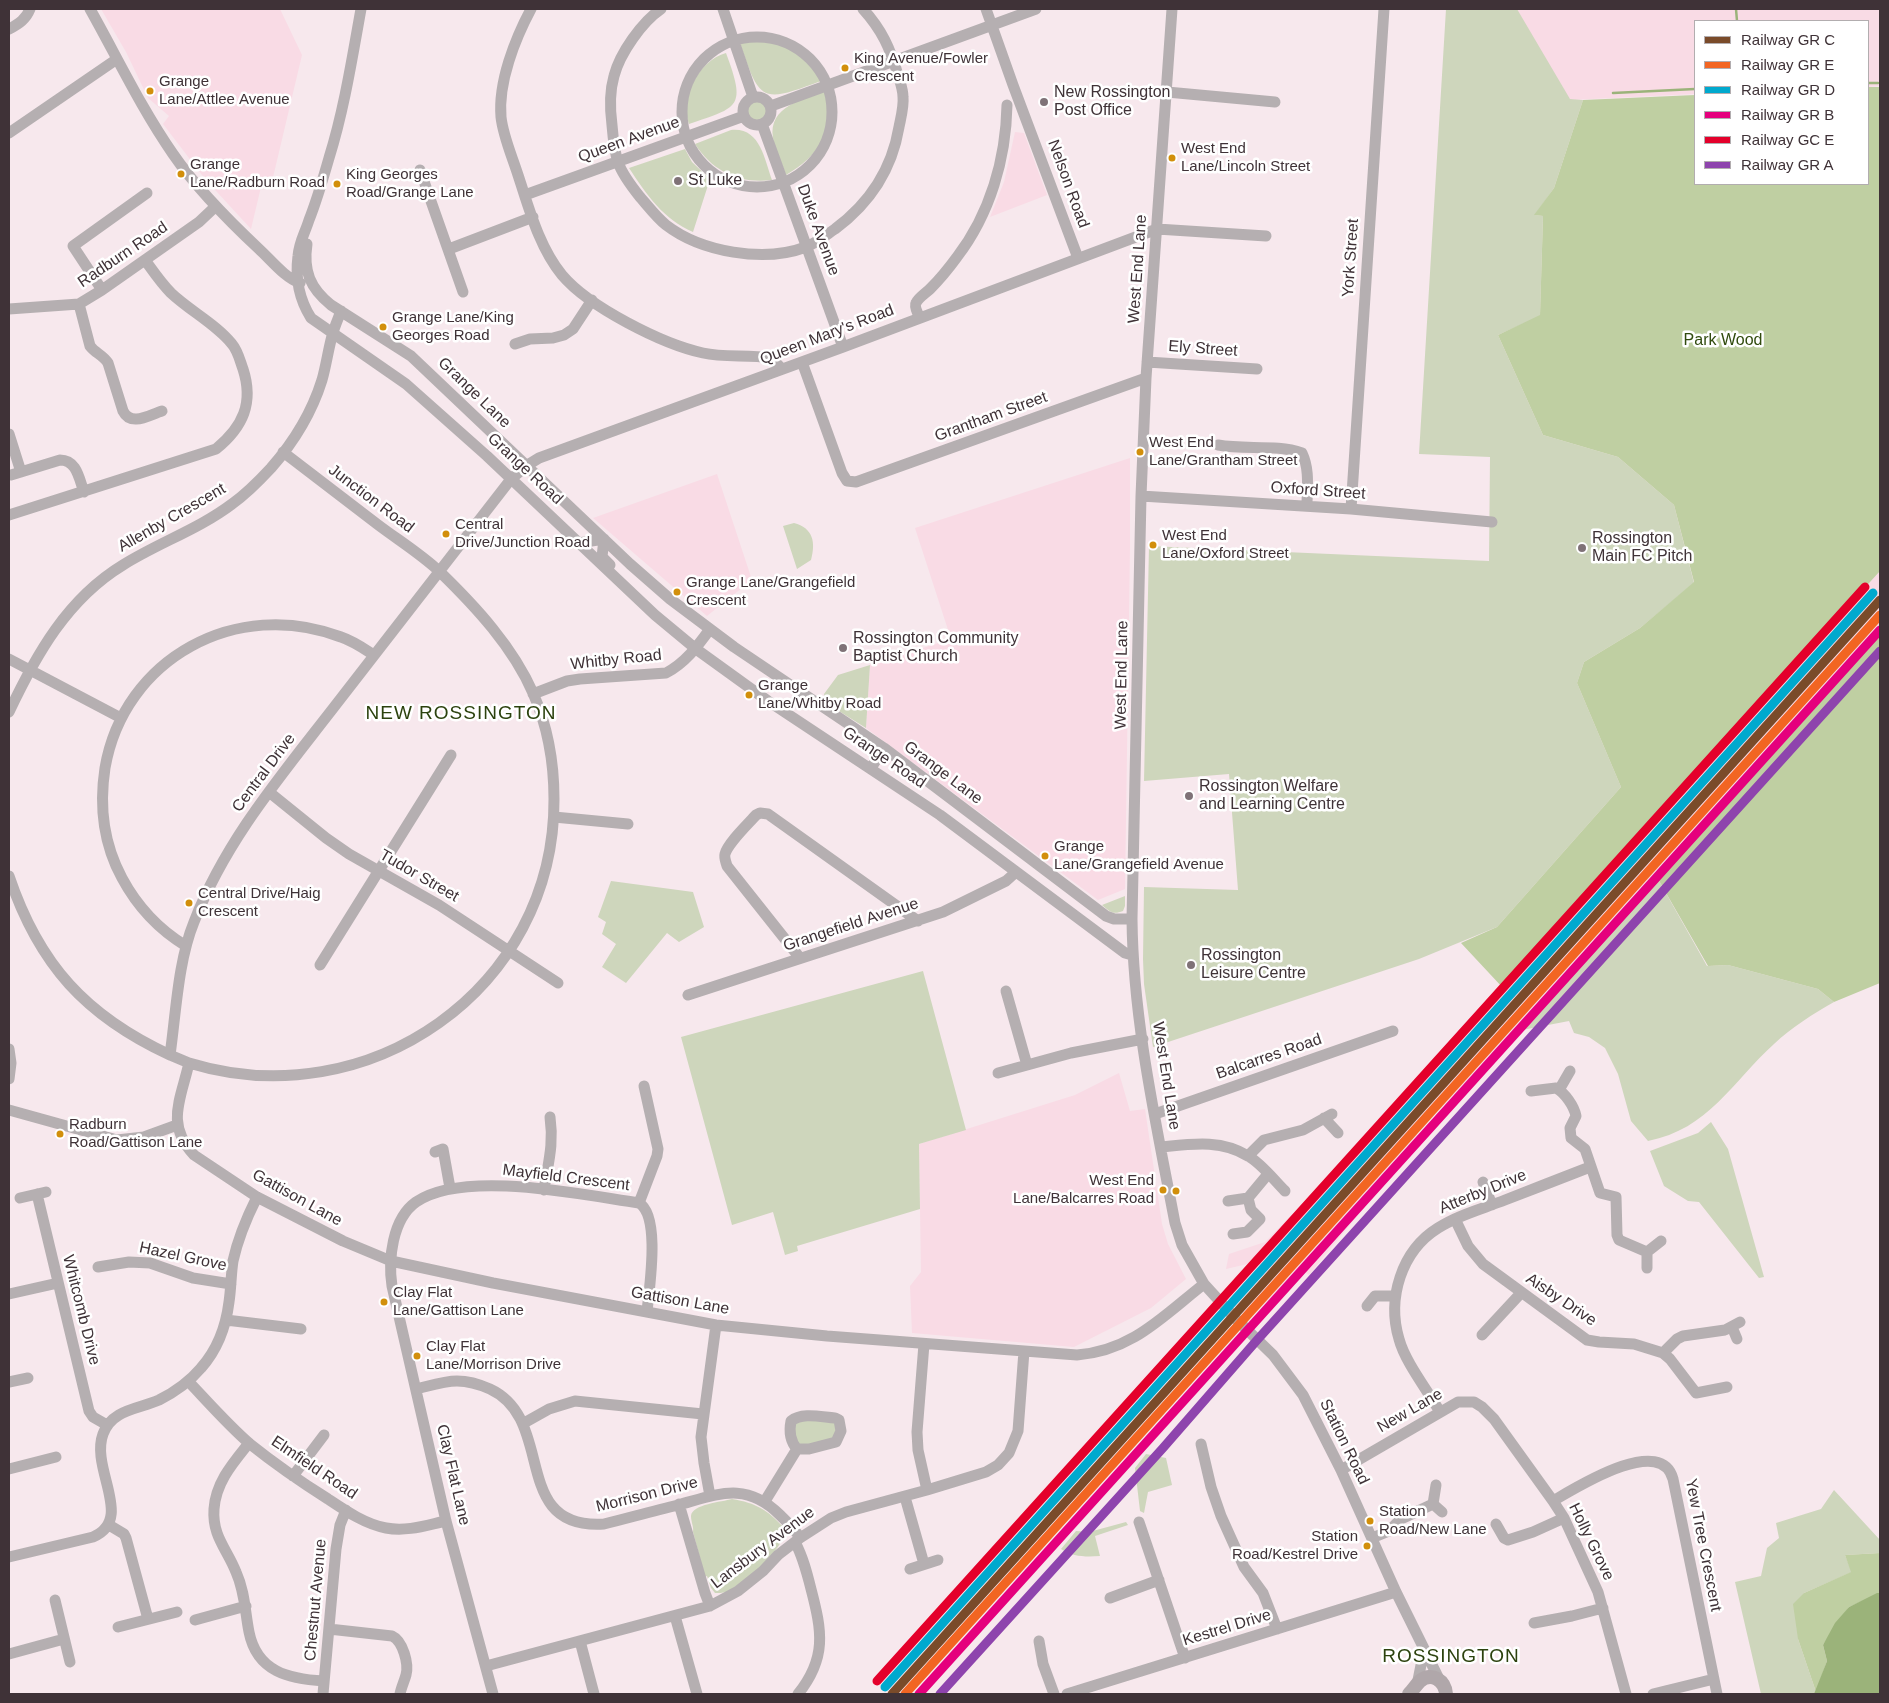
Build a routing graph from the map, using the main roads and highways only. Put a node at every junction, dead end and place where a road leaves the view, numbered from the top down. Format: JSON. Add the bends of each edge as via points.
{"nodes":[{"id":1,"x":1445,"y":1689,"type":"edge"},
{"id":2,"x":1414,"y":1690,"type":"edge"}],
"edges":[{"from":1,"to":2,"type":"main road","via":[[1428,1678]]}]}
